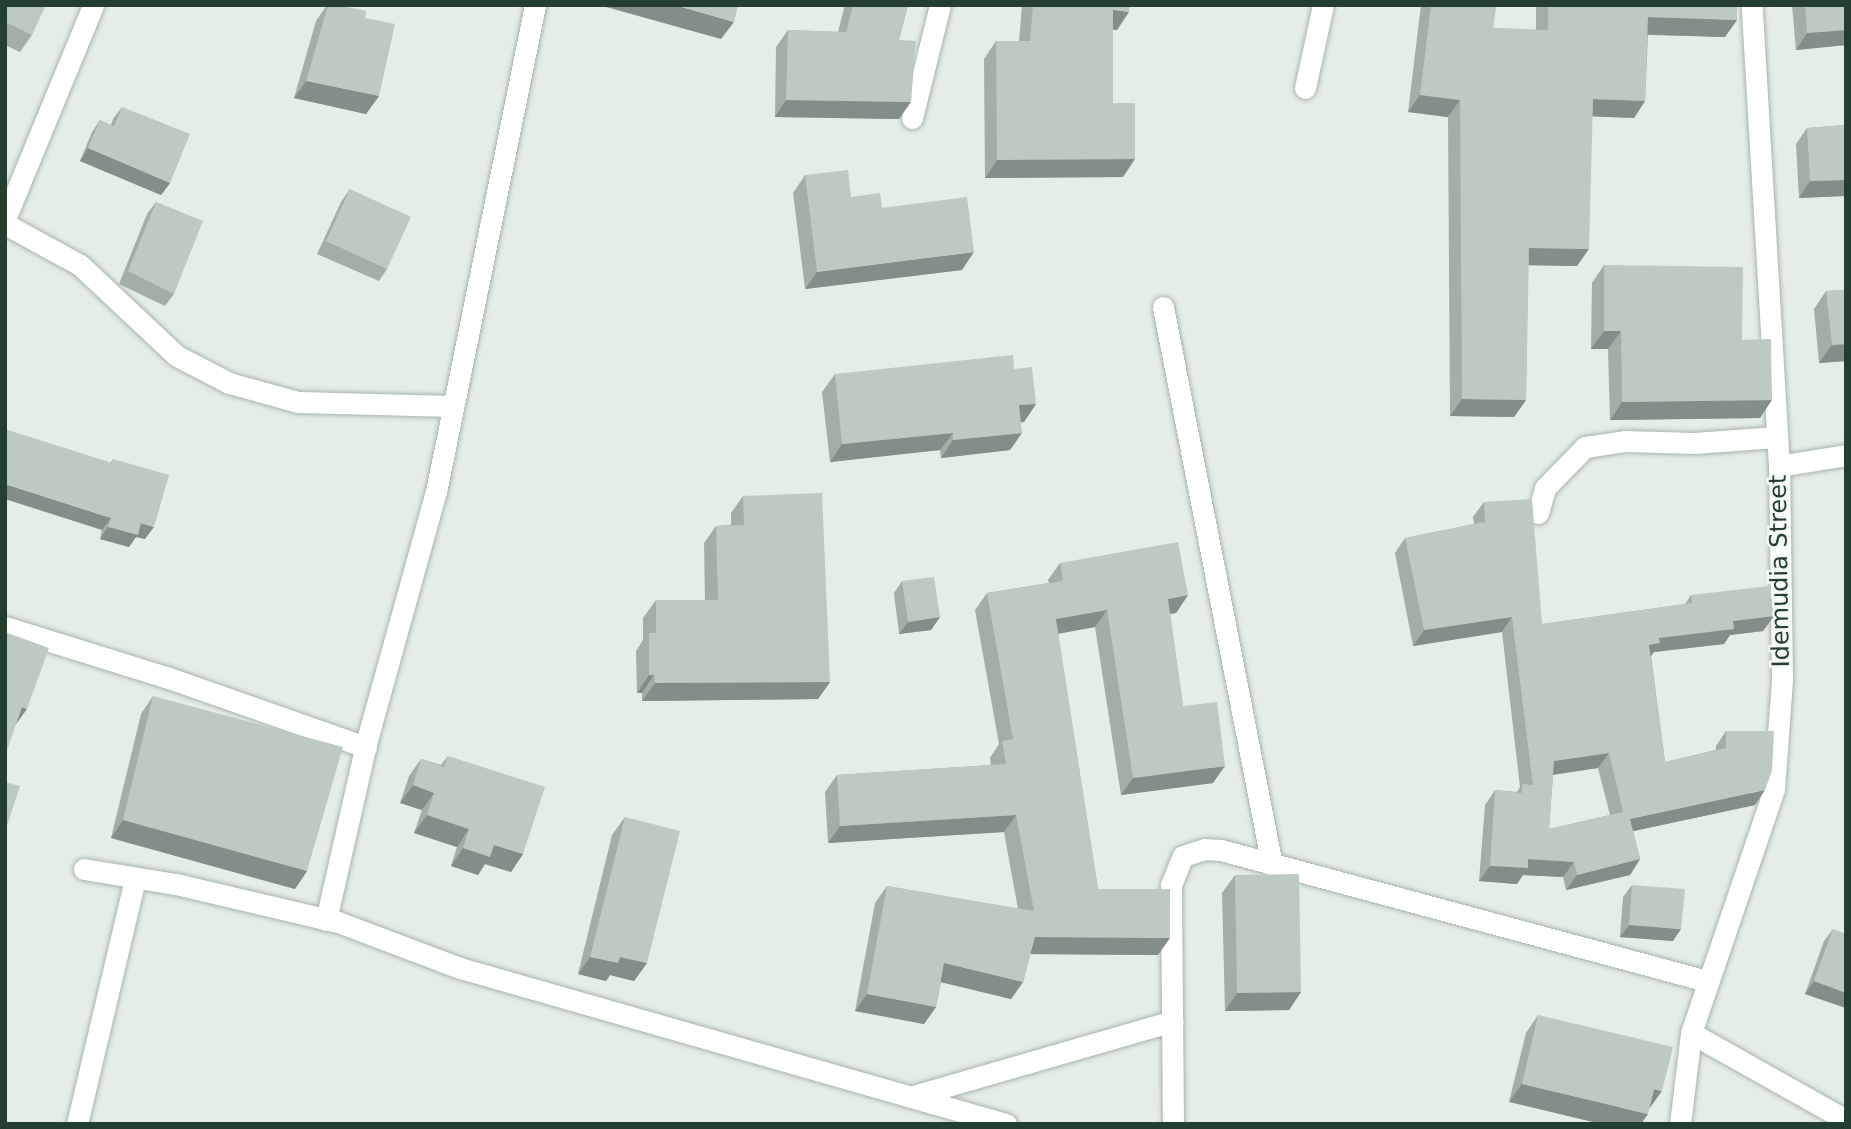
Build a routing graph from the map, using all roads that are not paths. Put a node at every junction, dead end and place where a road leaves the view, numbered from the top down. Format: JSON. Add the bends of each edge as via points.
{"nodes":[{"id":1,"x":93,"y":5,"type":"edge"},
{"id":2,"x":535,"y":5,"type":"edge"},
{"id":3,"x":940,"y":5,"type":"edge"},
{"id":4,"x":1323,"y":5,"type":"edge"},
{"id":5,"x":1752,"y":5,"type":"edge"},
{"id":6,"x":1304,"y":88,"type":"dead end"},
{"id":7,"x":912,"y":118,"type":"edge"},
{"id":8,"x":12,"y":180,"type":"edge"},
{"id":9,"x":5,"y":222,"type":"edge"},
{"id":10,"x":1163,"y":307,"type":"dead end"},
{"id":11,"x":453,"y":406,"type":"junction"},
{"id":12,"x":1777,"y":437,"type":"junction"},
{"id":13,"x":1846,"y":455,"type":"edge"},
{"id":14,"x":1779,"y":466,"type":"junction"},
{"id":15,"x":1538,"y":513,"type":"dead end"},
{"id":16,"x":5,"y":626,"type":"edge"},
{"id":17,"x":366,"y":747,"type":"junction"},
{"id":18,"x":1272,"y":865,"type":"junction"},
{"id":19,"x":84,"y":869,"type":"dead end"},
{"id":20,"x":135,"y":879,"type":"junction"},
{"id":21,"x":326,"y":920,"type":"junction"},
{"id":22,"x":1707,"y":981,"type":"junction"},
{"id":23,"x":1172,"y":1021,"type":"junction"},
{"id":24,"x":1691,"y":1033,"type":"junction"},
{"id":25,"x":913,"y":1096,"type":"junction"},
{"id":26,"x":1846,"y":1119,"type":"edge"},
{"id":27,"x":77,"y":1124,"type":"edge"},
{"id":28,"x":1006,"y":1124,"type":"edge"},
{"id":29,"x":1173,"y":1124,"type":"edge"},
{"id":30,"x":1680,"y":1124,"type":"edge"}],
"edges":[{"from":1,"to":8,"type":"street"},
{"from":2,"to":11,"type":"street"},
{"from":3,"to":7,"type":"street"},
{"from":4,"to":6,"type":"street"},
{"from":5,"to":12,"type":"street","name":"Idemudia Street"},
{"from":8,"to":9,"type":"street"},
{"from":9,"to":11,"type":"street","via":[[80,265],[177,356],[229,383],[298,402]]},
{"from":10,"to":18,"type":"street"},
{"from":11,"to":17,"type":"street","via":[[436,492]]},
{"from":12,"to":14,"type":"street","name":"Idemudia Street"},
{"from":12,"to":15,"type":"street","via":[[1694,443],[1625,441],[1585,447],[1545,488]]},
{"from":13,"to":14,"type":"street"},
{"from":14,"to":22,"type":"street","name":"Idemudia Street","via":[[1782,679],[1774,789]]},
{"from":16,"to":17,"type":"street"},
{"from":17,"to":21,"type":"street"},
{"from":18,"to":22,"type":"street"},
{"from":18,"to":23,"type":"street","via":[[1204,849],[1183,856],[1174,869]]},
{"from":19,"to":20,"type":"street"},
{"from":20,"to":21,"type":"street","via":[[222,893],[264,908]]},
{"from":20,"to":27,"type":"street"},
{"from":21,"to":25,"type":"street","via":[[460,968]]},
{"from":22,"to":24,"type":"street","name":"Idemudia Street"},
{"from":23,"to":25,"type":"street"},
{"from":23,"to":29,"type":"street"},
{"from":24,"to":26,"type":"street"},
{"from":24,"to":30,"type":"street","name":"Idemudia Street"},
{"from":25,"to":28,"type":"street"}]}
